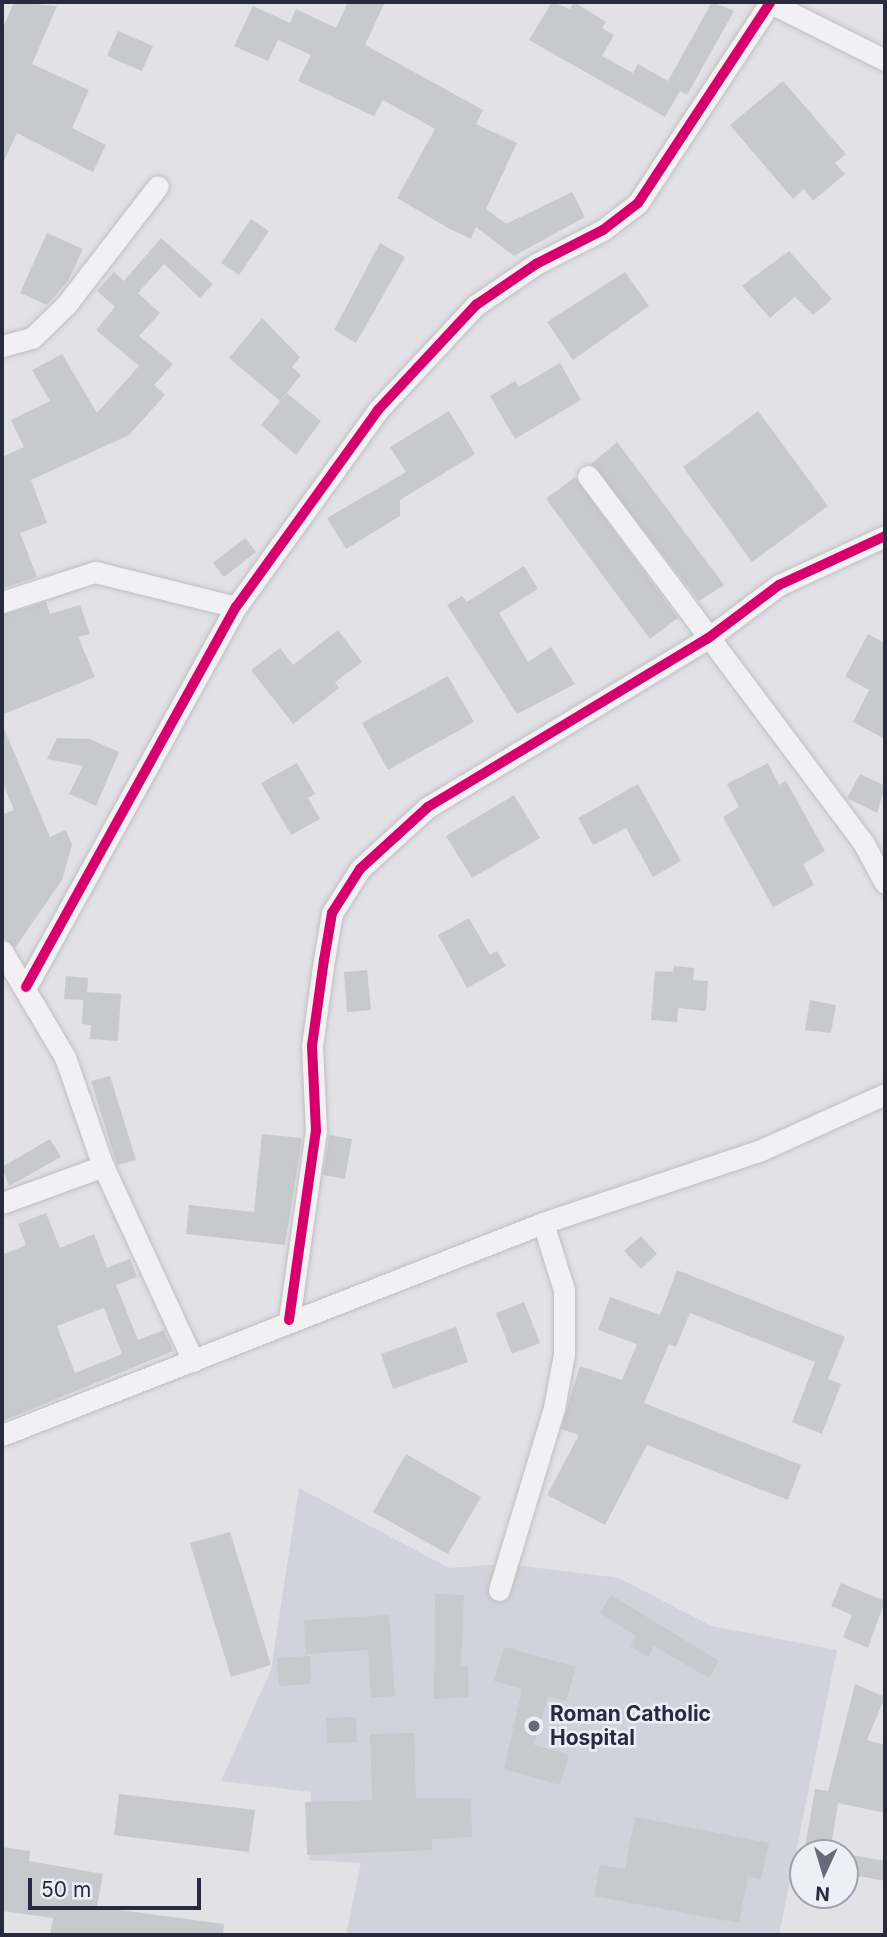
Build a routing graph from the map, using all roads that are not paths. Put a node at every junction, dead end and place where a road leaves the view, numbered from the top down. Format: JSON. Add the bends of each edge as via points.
{"nodes":[{"id":1,"x":770,"y":2,"type":"edge"},
{"id":2,"x":885,"y":60,"type":"edge"},
{"id":3,"x":158,"y":186,"type":"dead end"},
{"id":4,"x":2,"y":346,"type":"edge"},
{"id":5,"x":588,"y":477,"type":"dead end"},
{"id":6,"x":885,"y":536,"type":"edge"},
{"id":7,"x":2,"y":602,"type":"edge"},
{"id":8,"x":236,"y":607,"type":"junction"},
{"id":9,"x":707,"y":639,"type":"junction"},
{"id":10,"x":885,"y":883,"type":"edge"},
{"id":11,"x":4,"y":959,"type":"edge"},
{"id":12,"x":26,"y":987,"type":"junction"},
{"id":13,"x":885,"y":1094,"type":"edge"},
{"id":14,"x":103,"y":1166,"type":"junction"},
{"id":15,"x":2,"y":1203,"type":"edge"},
{"id":16,"x":543,"y":1223,"type":"junction"},
{"id":17,"x":289,"y":1320,"type":"junction"},
{"id":18,"x":193,"y":1361,"type":"junction"},
{"id":19,"x":2,"y":1435,"type":"edge"},
{"id":20,"x":499,"y":1590,"type":"dead end"}],
"edges":[{"from":1,"to":2,"type":"street"},
{"from":1,"to":8,"type":"street","via":[[638,203],[475,305],[378,410]]},
{"from":3,"to":4,"type":"street","via":[[66,305],[32,338]]},
{"from":5,"to":9,"type":"street"},
{"from":6,"to":9,"type":"street","via":[[779,586]]},
{"from":7,"to":8,"type":"street","via":[[95,572]]},
{"from":8,"to":12,"type":"street"},
{"from":9,"to":10,"type":"street","via":[[864,844]]},
{"from":9,"to":17,"type":"street","via":[[428,807],[360,869],[332,913],[312,1046],[316,1131]]},
{"from":11,"to":12,"type":"street"},
{"from":12,"to":14,"type":"street","via":[[65,1057]]},
{"from":13,"to":16,"type":"street","via":[[761,1150]]},
{"from":14,"to":15,"type":"street"},
{"from":14,"to":18,"type":"street"},
{"from":16,"to":17,"type":"street"},
{"from":16,"to":20,"type":"street","via":[[564,1290],[564,1354],[554,1408]]},
{"from":17,"to":18,"type":"street"},
{"from":18,"to":19,"type":"street"}]}
